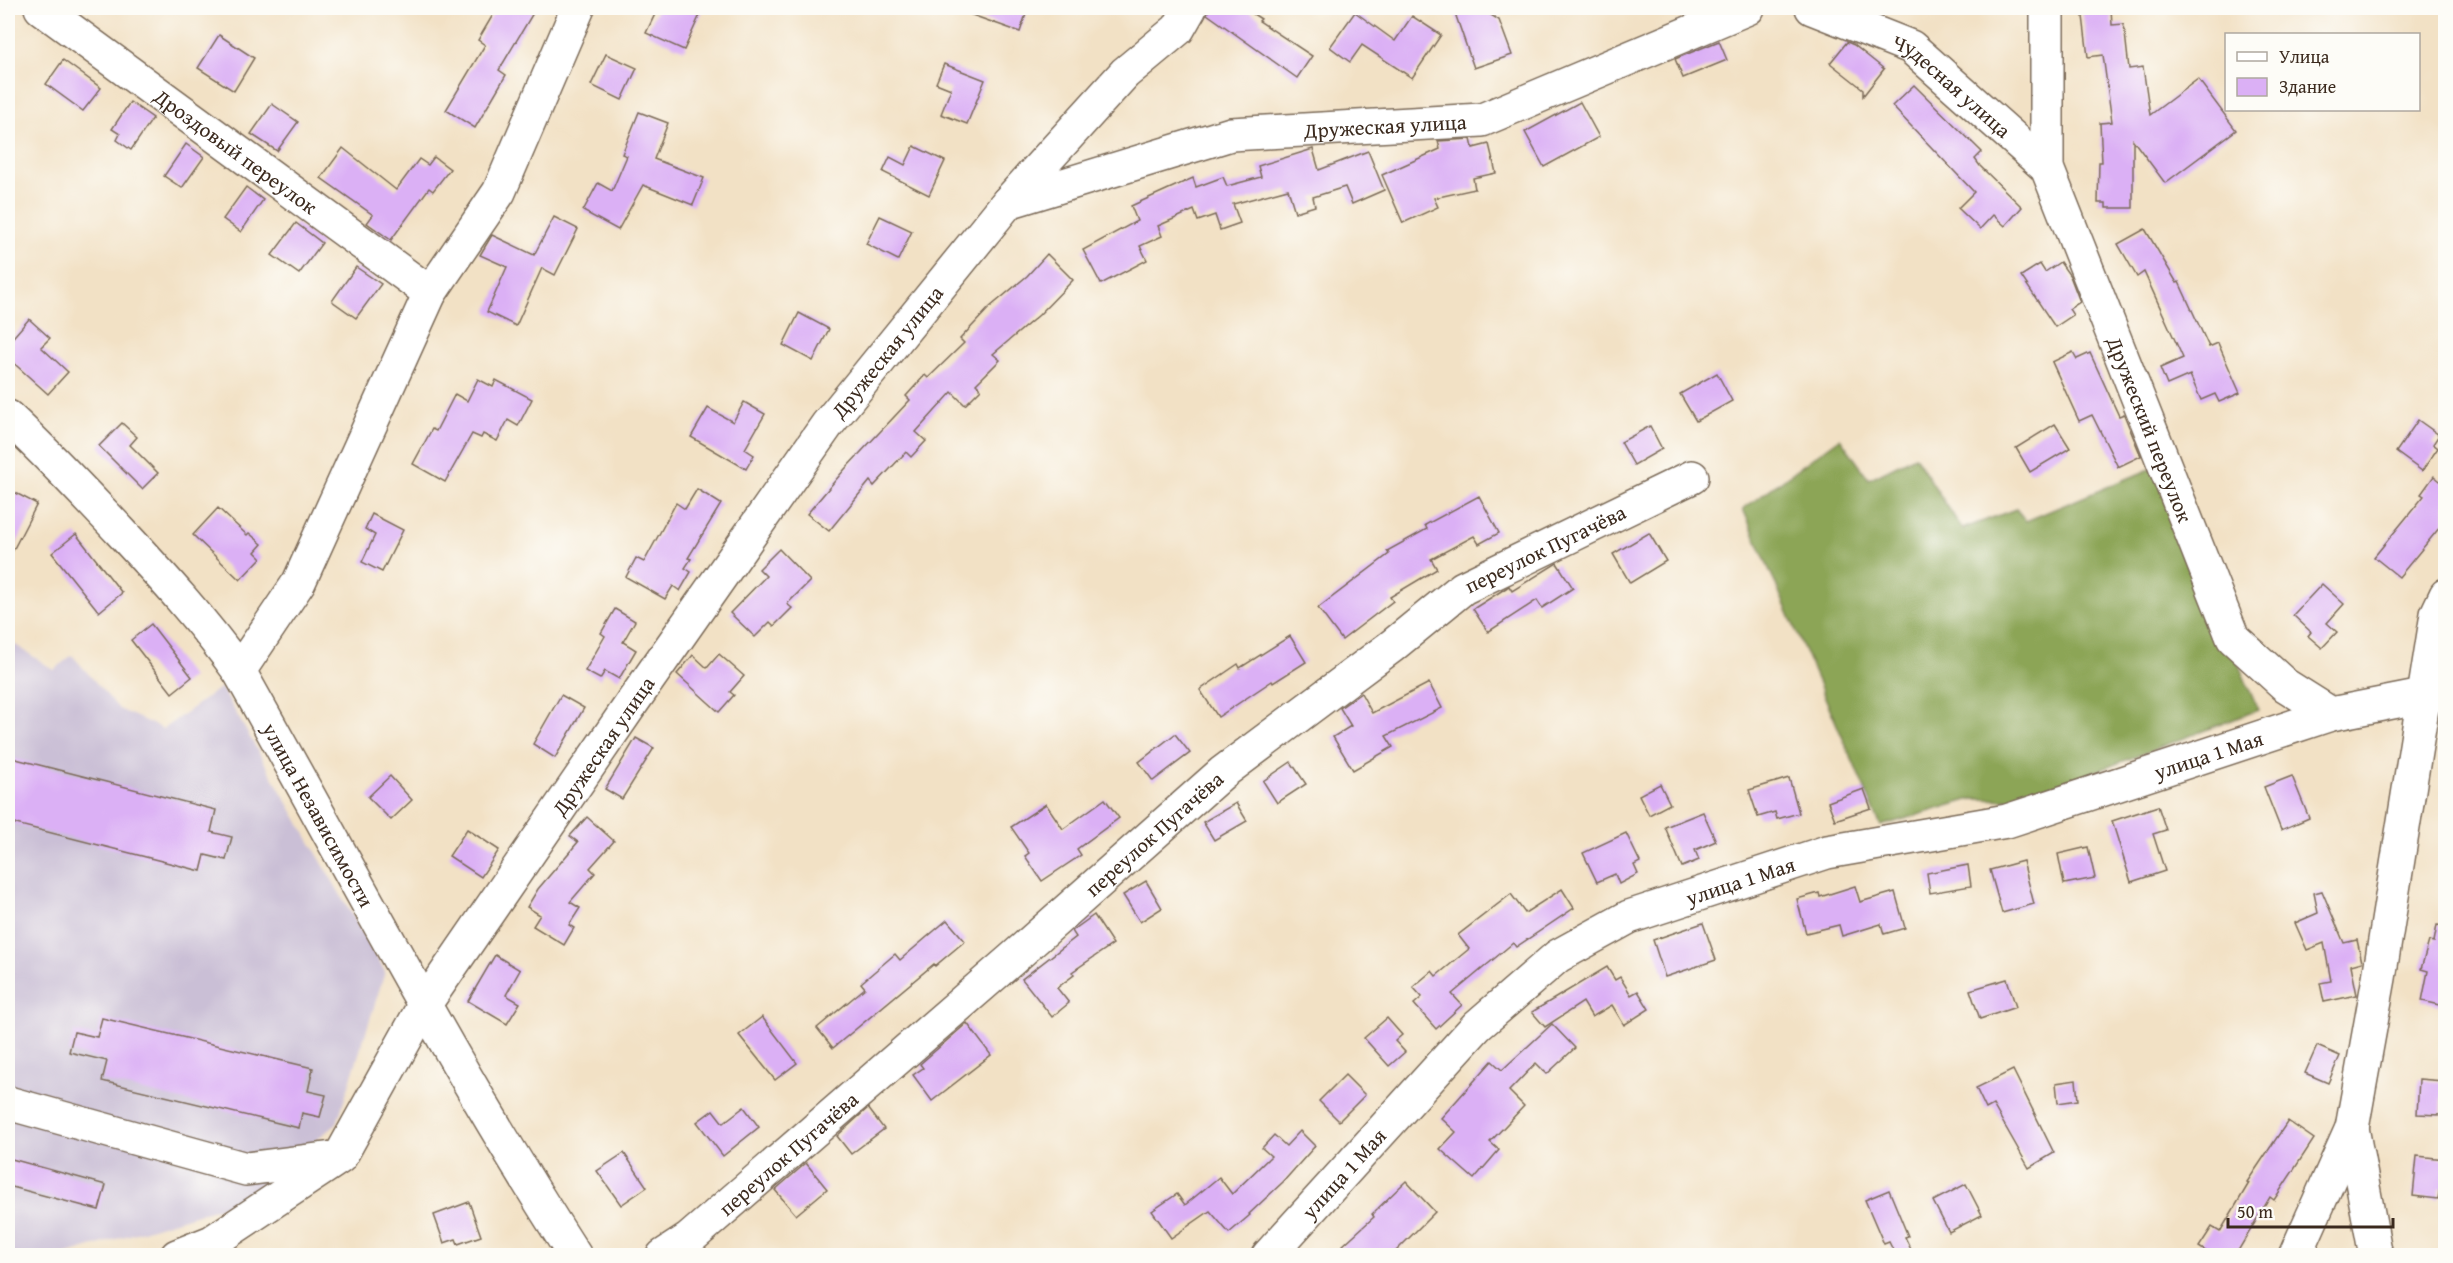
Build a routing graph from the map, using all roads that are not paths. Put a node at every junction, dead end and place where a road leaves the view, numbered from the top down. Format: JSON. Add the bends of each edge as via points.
{"nodes":[{"id":1,"x":41,"y":8,"type":"edge"},
{"id":2,"x":578,"y":8,"type":"edge"},
{"id":3,"x":1190,"y":8,"type":"edge"},
{"id":4,"x":1748,"y":8,"type":"edge"},
{"id":5,"x":1812,"y":8,"type":"edge"},
{"id":6,"x":2047,"y":8,"type":"edge"},
{"id":7,"x":2047,"y":168,"type":"junction"},
{"id":8,"x":1008,"y":202,"type":"junction"},
{"id":9,"x":430,"y":292,"type":"junction"},
{"id":10,"x":8,"y":417,"type":"edge"},
{"id":11,"x":1692,"y":477,"type":"dead end"},
{"id":12,"x":2445,"y":595,"type":"edge"},
{"id":13,"x":239,"y":671,"type":"junction"},
{"id":14,"x":2434,"y":695,"type":"edge"},
{"id":15,"x":2331,"y":714,"type":"junction"},
{"id":16,"x":425,"y":1004,"type":"junction"},
{"id":17,"x":8,"y":1103,"type":"edge"},
{"id":18,"x":2352,"y":1128,"type":"junction"},
{"id":19,"x":340,"y":1157,"type":"junction"},
{"id":20,"x":177,"y":1256,"type":"edge"},
{"id":21,"x":575,"y":1256,"type":"edge"},
{"id":22,"x":663,"y":1256,"type":"edge"},
{"id":23,"x":1268,"y":1256,"type":"edge"},
{"id":24,"x":2295,"y":1256,"type":"edge"},
{"id":25,"x":2376,"y":1256,"type":"edge"}],
"edges":[{"from":1,"to":9,"type":"street","name":"Дроздовый переулок"},
{"from":2,"to":9,"type":"street","via":[[499,192]]},
{"from":3,"to":8,"type":"street","name":"Дружеская улица","via":[[1178,28],[1125,73]]},
{"from":4,"to":8,"type":"street","name":"Дружеская улица","via":[[1482,120],[1231,134]]},
{"from":5,"to":7,"type":"street","name":"Чудесная улица","via":[[1911,47]]},
{"from":6,"to":7,"type":"street","name":"Дружеский переулок"},
{"from":7,"to":15,"type":"street","name":"Дружеский переулок","via":[[2233,638],[2285,685]]},
{"from":8,"to":16,"type":"street","name":"Дружеская улица","via":[[827,425]]},
{"from":9,"to":13,"type":"street","via":[[298,582]]},
{"from":10,"to":13,"type":"street","name":"улица Независимости","via":[[170,584]]},
{"from":11,"to":22,"type":"street","name":"переулок Пугачёва","via":[[1463,588],[1222,773],[689,1239]]},
{"from":12,"to":14,"type":"street","via":[[2437,614]]},
{"from":13,"to":16,"type":"street","name":"улица Независимости"},
{"from":14,"to":15,"type":"street"},
{"from":14,"to":18,"type":"street"},
{"from":15,"to":23,"type":"street","name":"улица 1 Мая","via":[[2007,821],[1827,852],[1629,917],[1558,956],[1477,1026]]},
{"from":16,"to":19,"type":"street","name":"Дружеская улица"},
{"from":16,"to":21,"type":"street","name":"улица Независимости"},
{"from":17,"to":19,"type":"street","via":[[246,1169]]},
{"from":18,"to":24,"type":"street"},
{"from":18,"to":25,"type":"street"},
{"from":19,"to":20,"type":"street","name":"Дружеская улица","via":[[212,1242]]}]}
